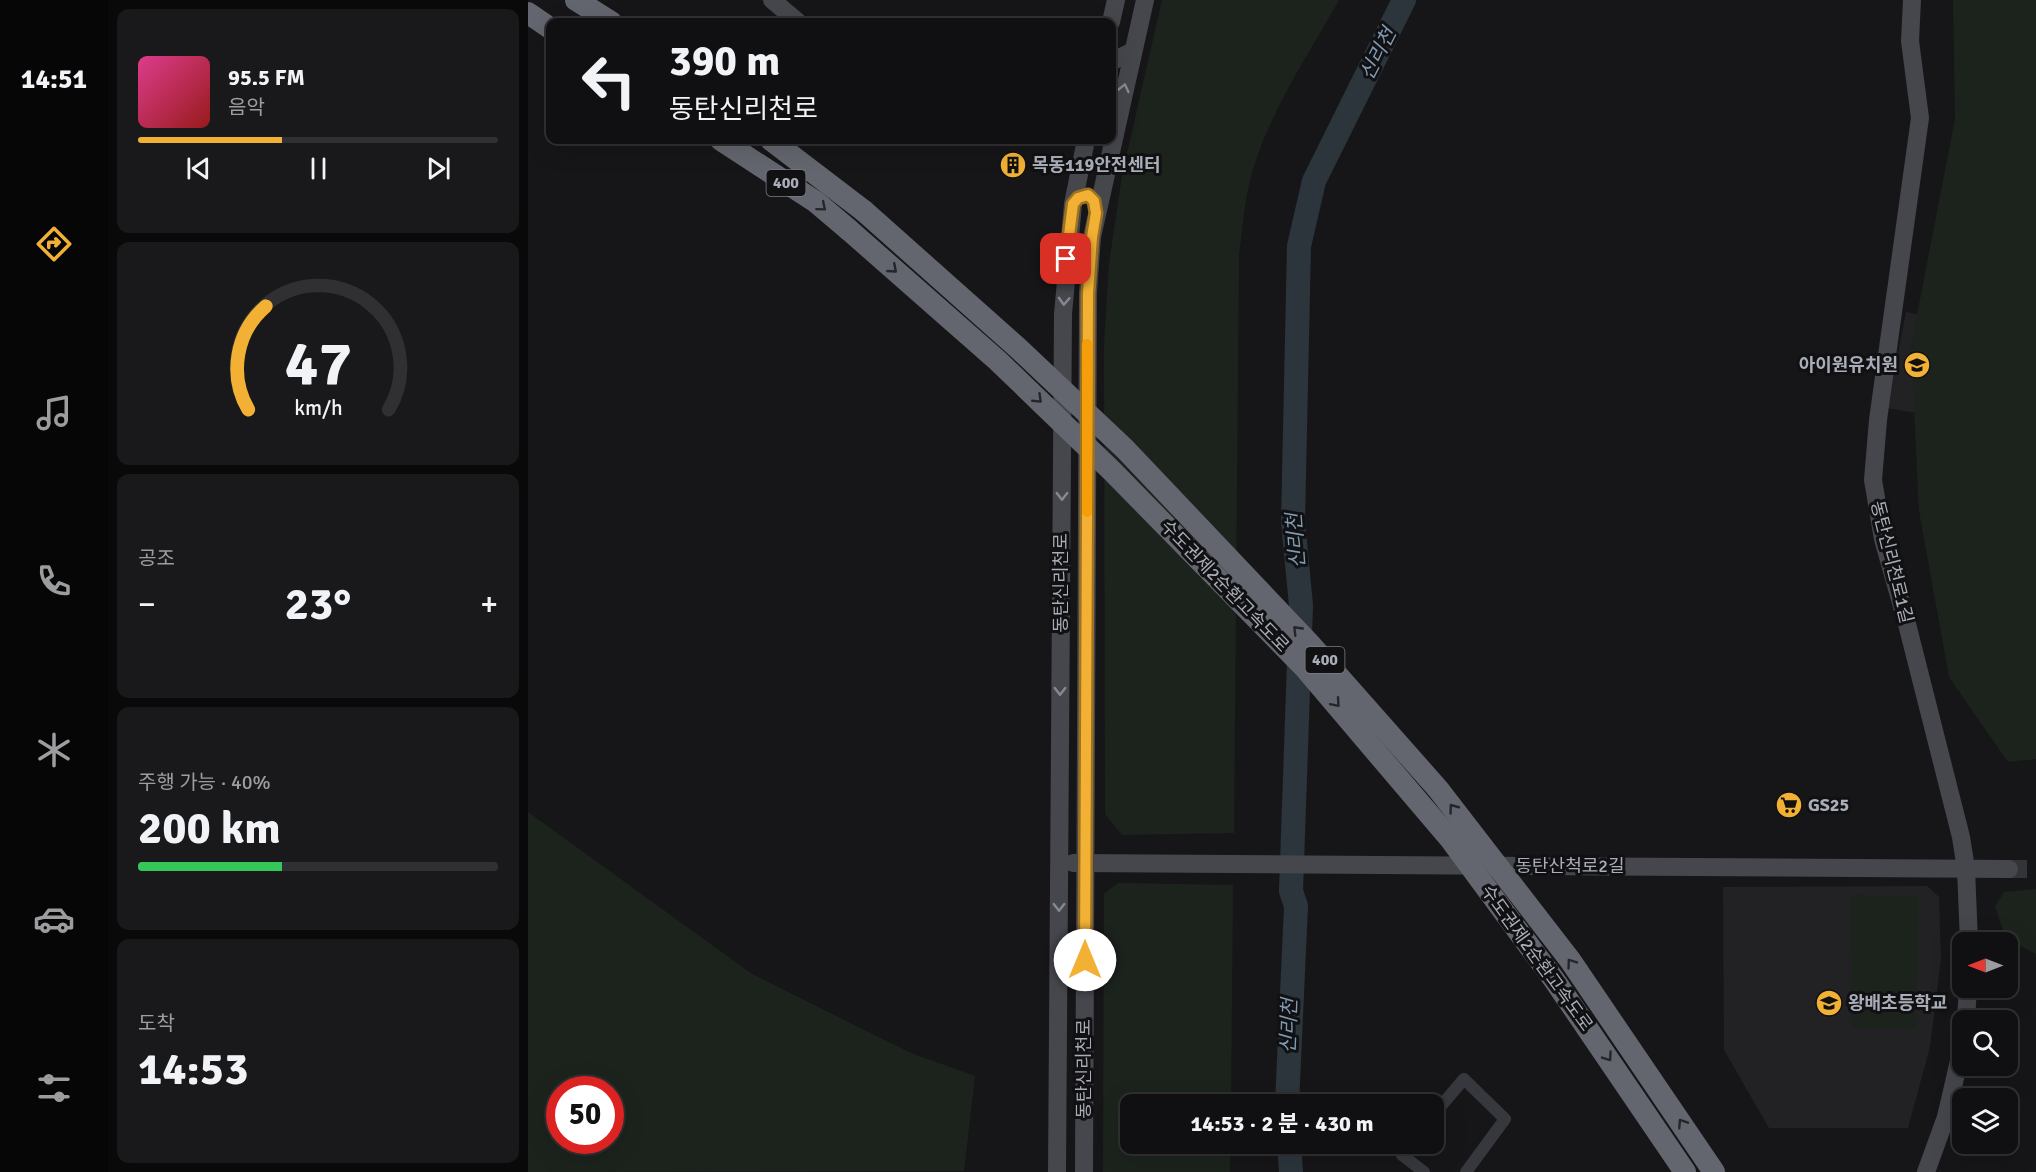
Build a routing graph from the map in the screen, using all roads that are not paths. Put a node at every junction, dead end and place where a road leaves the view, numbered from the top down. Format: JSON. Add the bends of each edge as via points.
{"nodes":[{"id":1,"x":576,"y":0,"type":"edge"},
{"id":2,"x":772,"y":0,"type":"edge"},
{"id":3,"x":1116,"y":0,"type":"edge"},
{"id":4,"x":1145,"y":0,"type":"edge"},
{"id":5,"x":1912,"y":0,"type":"edge"},
{"id":6,"x":528,"y":13,"type":"edge"},
{"id":7,"x":605,"y":18,"type":"edge"},
{"id":8,"x":793,"y":18,"type":"edge"},
{"id":9,"x":1112,"y":18,"type":"edge"},
{"id":10,"x":546,"y":25,"type":"edge"},
{"id":11,"x":1133,"y":51,"type":"junction"},
{"id":12,"x":1116,"y":59,"type":"edge"},
{"id":13,"x":1116,"y":116,"type":"edge"},
{"id":14,"x":727,"y":144,"type":"edge"},
{"id":15,"x":776,"y":144,"type":"edge"},
{"id":16,"x":1085,"y":144,"type":"edge"},
{"id":17,"x":1110,"y":144,"type":"edge"},
{"id":18,"x":1073,"y":204,"type":"junction"},
{"id":19,"x":1096,"y":213,"type":"junction"},
{"id":20,"x":1086,"y":792,"type":"junction"},
{"id":21,"x":1060,"y":794,"type":"junction"},
{"id":22,"x":1059,"y":862,"type":"junction"},
{"id":23,"x":1085,"y":863,"type":"junction"},
{"id":24,"x":1966,"y":869,"type":"junction"},
{"id":25,"x":2009,"y":869,"type":"tunnel mouth"},
{"id":26,"x":1968,"y":932,"type":"edge"},
{"id":27,"x":1085,"y":936,"type":"junction"},
{"id":28,"x":1059,"y":940,"type":"junction"},
{"id":29,"x":1958,"y":1076,"type":"edge"},
{"id":30,"x":1444,"y":1102,"type":"edge"},
{"id":31,"x":1403,"y":1154,"type":"edge"},
{"id":32,"x":1057,"y":1172,"type":"edge"},
{"id":33,"x":1084,"y":1172,"type":"edge"},
{"id":34,"x":1424,"y":1172,"type":"edge"},
{"id":35,"x":1466,"y":1172,"type":"edge"},
{"id":36,"x":1685,"y":1172,"type":"edge"},
{"id":37,"x":1714,"y":1172,"type":"edge"},
{"id":38,"x":1926,"y":1172,"type":"edge"}],
"edges":[{"from":1,"to":7,"type":"highway"},
{"from":2,"to":8,"type":"main road"},
{"from":3,"to":9,"type":"main road"},
{"from":4,"to":11,"type":"main road","name":"동탄신리천로"},
{"from":5,"to":24,"type":"main road","name":"동탄신리천로1길","via":[[1910,41],[1920,118],[1873,480],[1883,539],[1952,795]]},
{"from":6,"to":10,"type":"highway"},
{"from":11,"to":12,"type":"main road"},
{"from":13,"to":11,"type":"main road","name":"동탄신리천로","one_way":true},
{"from":14,"to":36,"type":"highway","name":"수도권제2순환고속도로","number":"400","one_way":true,"bridge":true,"via":[[816,202],[998,361],[1304,667],[1451,840],[1555,981]]},
{"from":37,"to":15,"type":"highway","name":"수도권제2순환고속도로","number":"400","one_way":true,"bridge":true,"via":[[1569,960],[1431,780],[1309,643],[1125,449],[1018,348],[864,211]]},
{"from":16,"to":18,"type":"main road","name":"동탄신리천로"},
{"from":17,"to":19,"type":"main road","name":"동탄신리천로"},
{"from":18,"to":19,"type":"main road","via":[[1088,195],[1094,201]]},
{"from":18,"to":21,"type":"main road","name":"동탄신리천로","one_way":true,"via":[[1063,314]]},
{"from":19,"to":20,"type":"main road","name":"동탄신리천로","via":[[1088,293]]},
{"from":20,"to":21,"type":"main road","via":[[1074,802]]},
{"from":20,"to":23,"type":"main road","name":"동탄신리천로"},
{"from":21,"to":22,"type":"main road","name":"동탄신리천로"},
{"from":22,"to":23,"type":"main road","name":"동탄산척로2길"},
{"from":22,"to":28,"type":"main road","name":"동탄신리천로","one_way":true},
{"from":23,"to":24,"type":"main road","name":"동탄산척로2길"},
{"from":23,"to":27,"type":"main road","name":"동탄신리천로"},
{"from":24,"to":25,"type":"main road","name":"동탄산척로2길"},
{"from":24,"to":26,"type":"main road","name":"동탄신리천로1길"},
{"from":27,"to":28,"type":"main road","via":[[1072,928]]},
{"from":27,"to":33,"type":"main road","name":"동탄신리천로"},
{"from":28,"to":32,"type":"main road","name":"동탄신리천로"},
{"from":29,"to":38,"type":"main road"},
{"from":30,"to":35,"type":"street","via":[[1464,1079],[1505,1119]]},
{"from":31,"to":34,"type":"street"}]}
